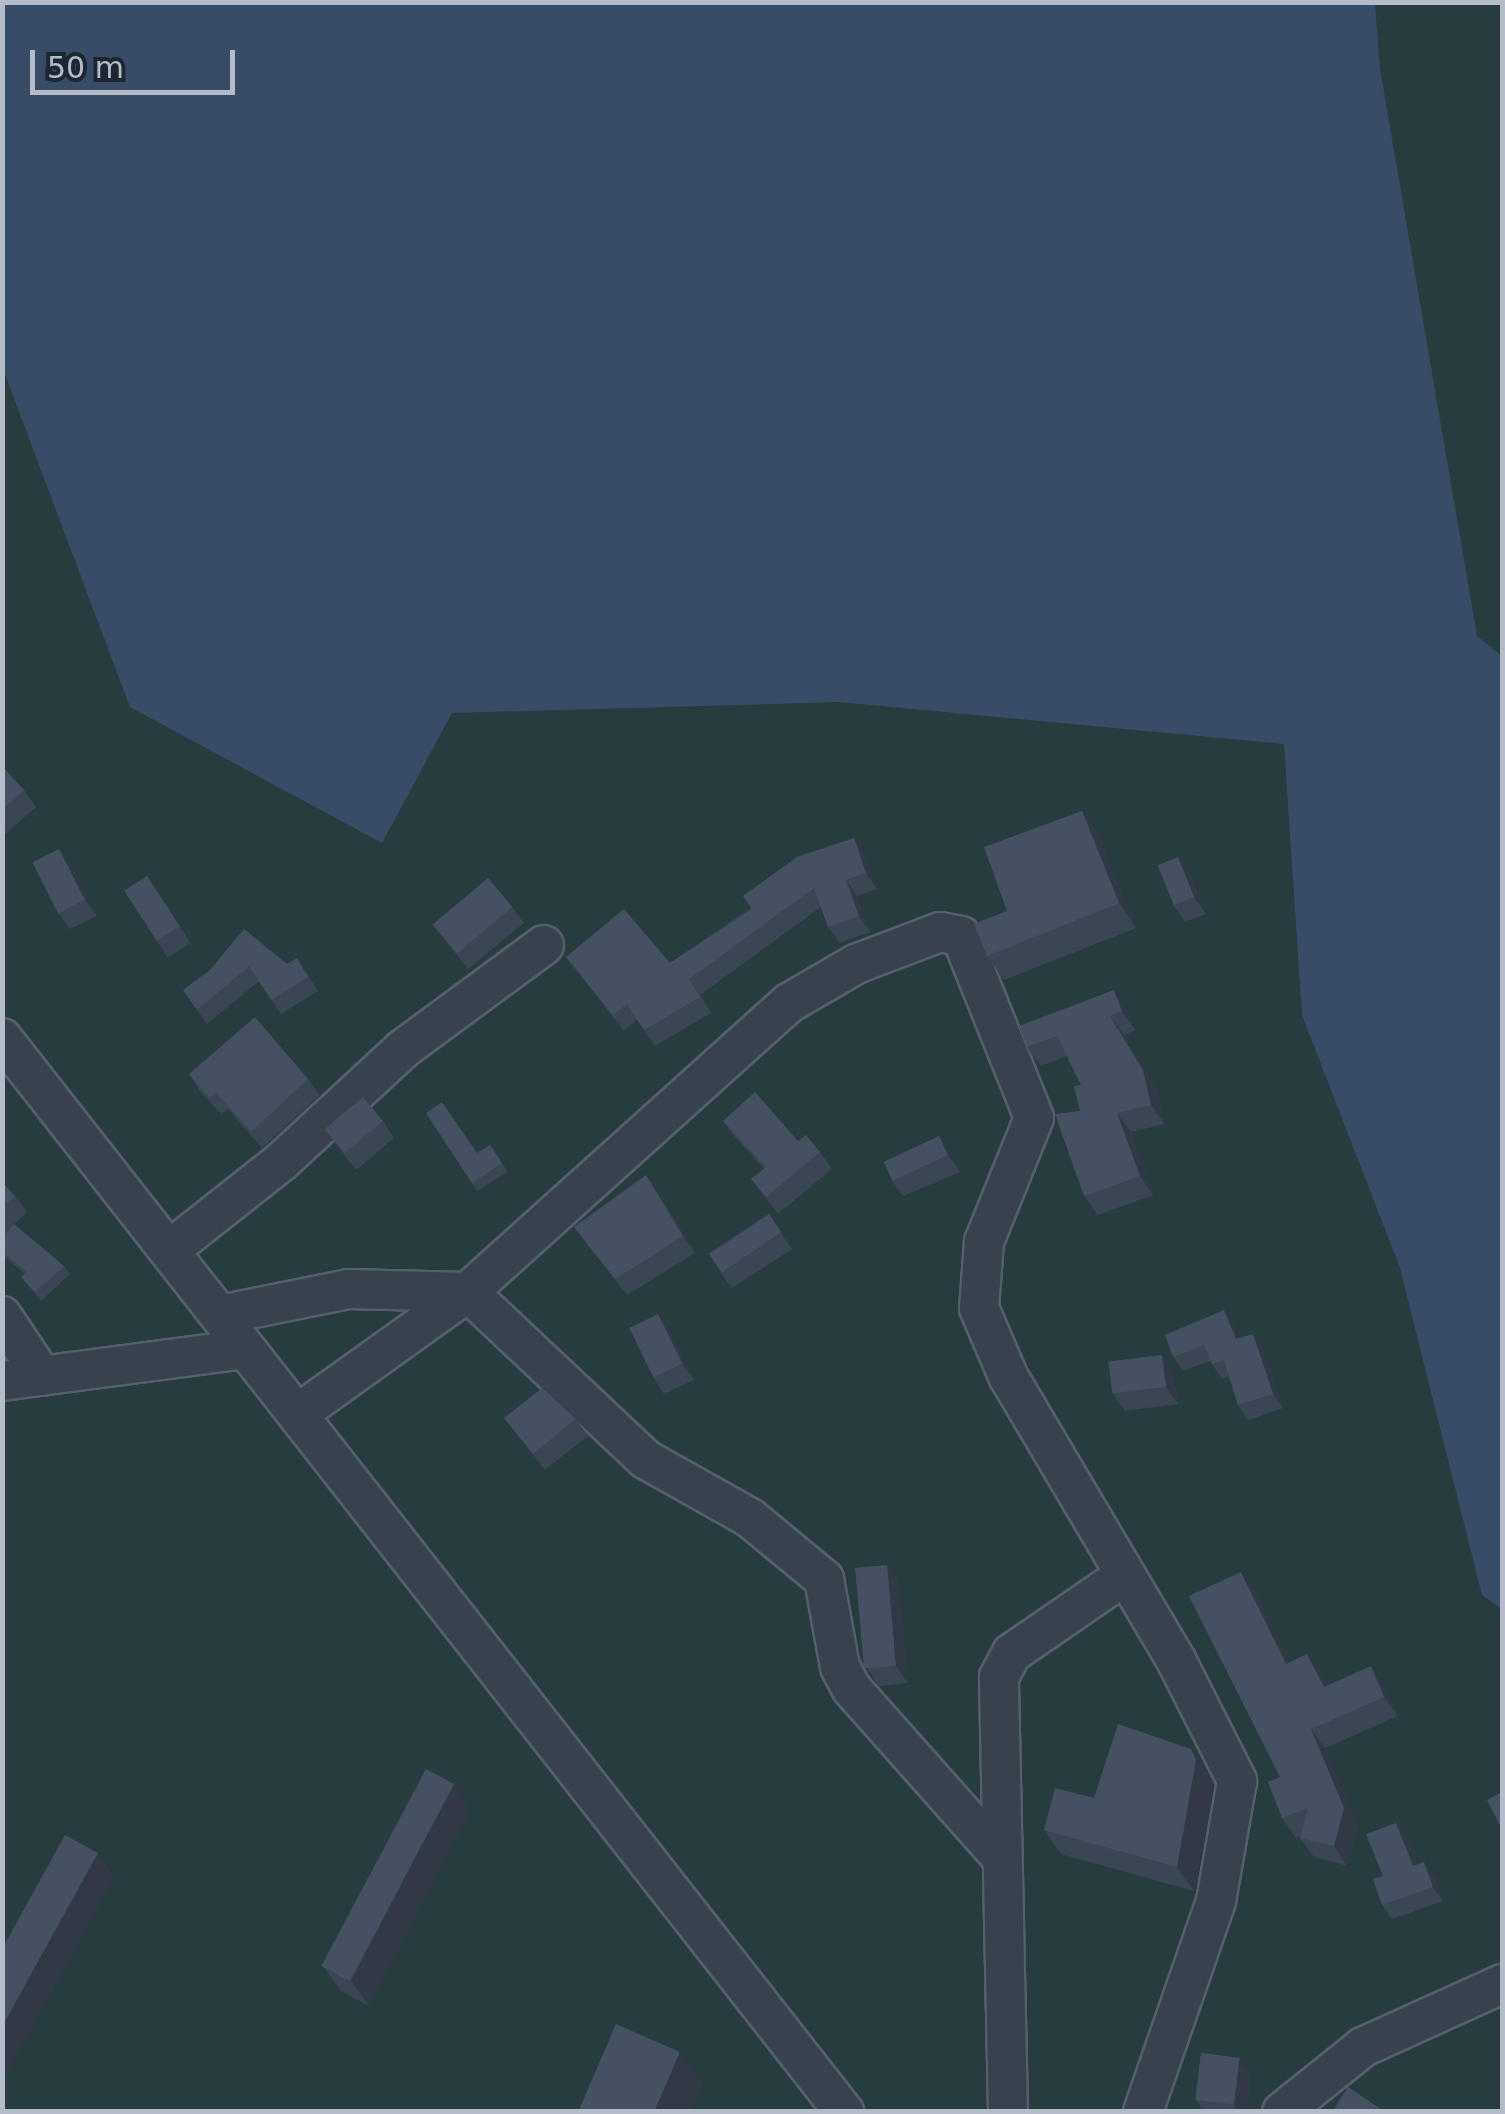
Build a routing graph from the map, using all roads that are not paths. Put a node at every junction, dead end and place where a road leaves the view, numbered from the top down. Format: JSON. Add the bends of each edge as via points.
{"nodes":[{"id":1,"x":544,"y":945,"type":"dead end"},
{"id":2,"x":2,"y":1038,"type":"edge"},
{"id":3,"x":172,"y":1248,"type":"junction"},
{"id":4,"x":468,"y":1292,"type":"junction"},
{"id":5,"x":220,"y":1315,"type":"junction"},
{"id":6,"x":2,"y":1316,"type":"edge"},
{"id":7,"x":246,"y":1348,"type":"junction"},
{"id":8,"x":42,"y":1376,"type":"junction"},
{"id":9,"x":2,"y":1381,"type":"edge"},
{"id":10,"x":299,"y":1413,"type":"junction"},
{"id":11,"x":1124,"y":1576,"type":"junction"},
{"id":12,"x":1000,"y":1857,"type":"junction"},
{"id":13,"x":1502,"y":1984,"type":"edge"},
{"id":14,"x":844,"y":2112,"type":"edge"},
{"id":15,"x":1008,"y":2112,"type":"edge"},
{"id":16,"x":1143,"y":2112,"type":"edge"},
{"id":17,"x":1282,"y":2112,"type":"edge"}],
"edges":[{"from":1,"to":3,"type":"street","via":[[403,1049],[281,1162]]},
{"from":2,"to":3,"type":"street"},
{"from":3,"to":5,"type":"street"},
{"from":4,"to":5,"type":"street","via":[[349,1289]]},
{"from":4,"to":10,"type":"street"},
{"from":4,"to":11,"type":"street","via":[[790,1003],[856,964],[940,932],[961,936],[1034,1118],[984,1242],[979,1308],[1008,1376]]},
{"from":4,"to":12,"type":"street","via":[[644,1459],[750,1518],[824,1580],[840,1668],[851,1688]]},
{"from":5,"to":7,"type":"street"},
{"from":6,"to":8,"type":"street"},
{"from":7,"to":8,"type":"street"},
{"from":7,"to":10,"type":"street"},
{"from":8,"to":9,"type":"street"},
{"from":10,"to":14,"type":"street"},
{"from":11,"to":12,"type":"street","via":[[1012,1653],[999,1677]]},
{"from":11,"to":16,"type":"street","via":[[1237,1781],[1216,1901]]},
{"from":12,"to":15,"type":"street","via":[[1010,1994]]},
{"from":13,"to":17,"type":"street","via":[[1363,2047]]}]}
